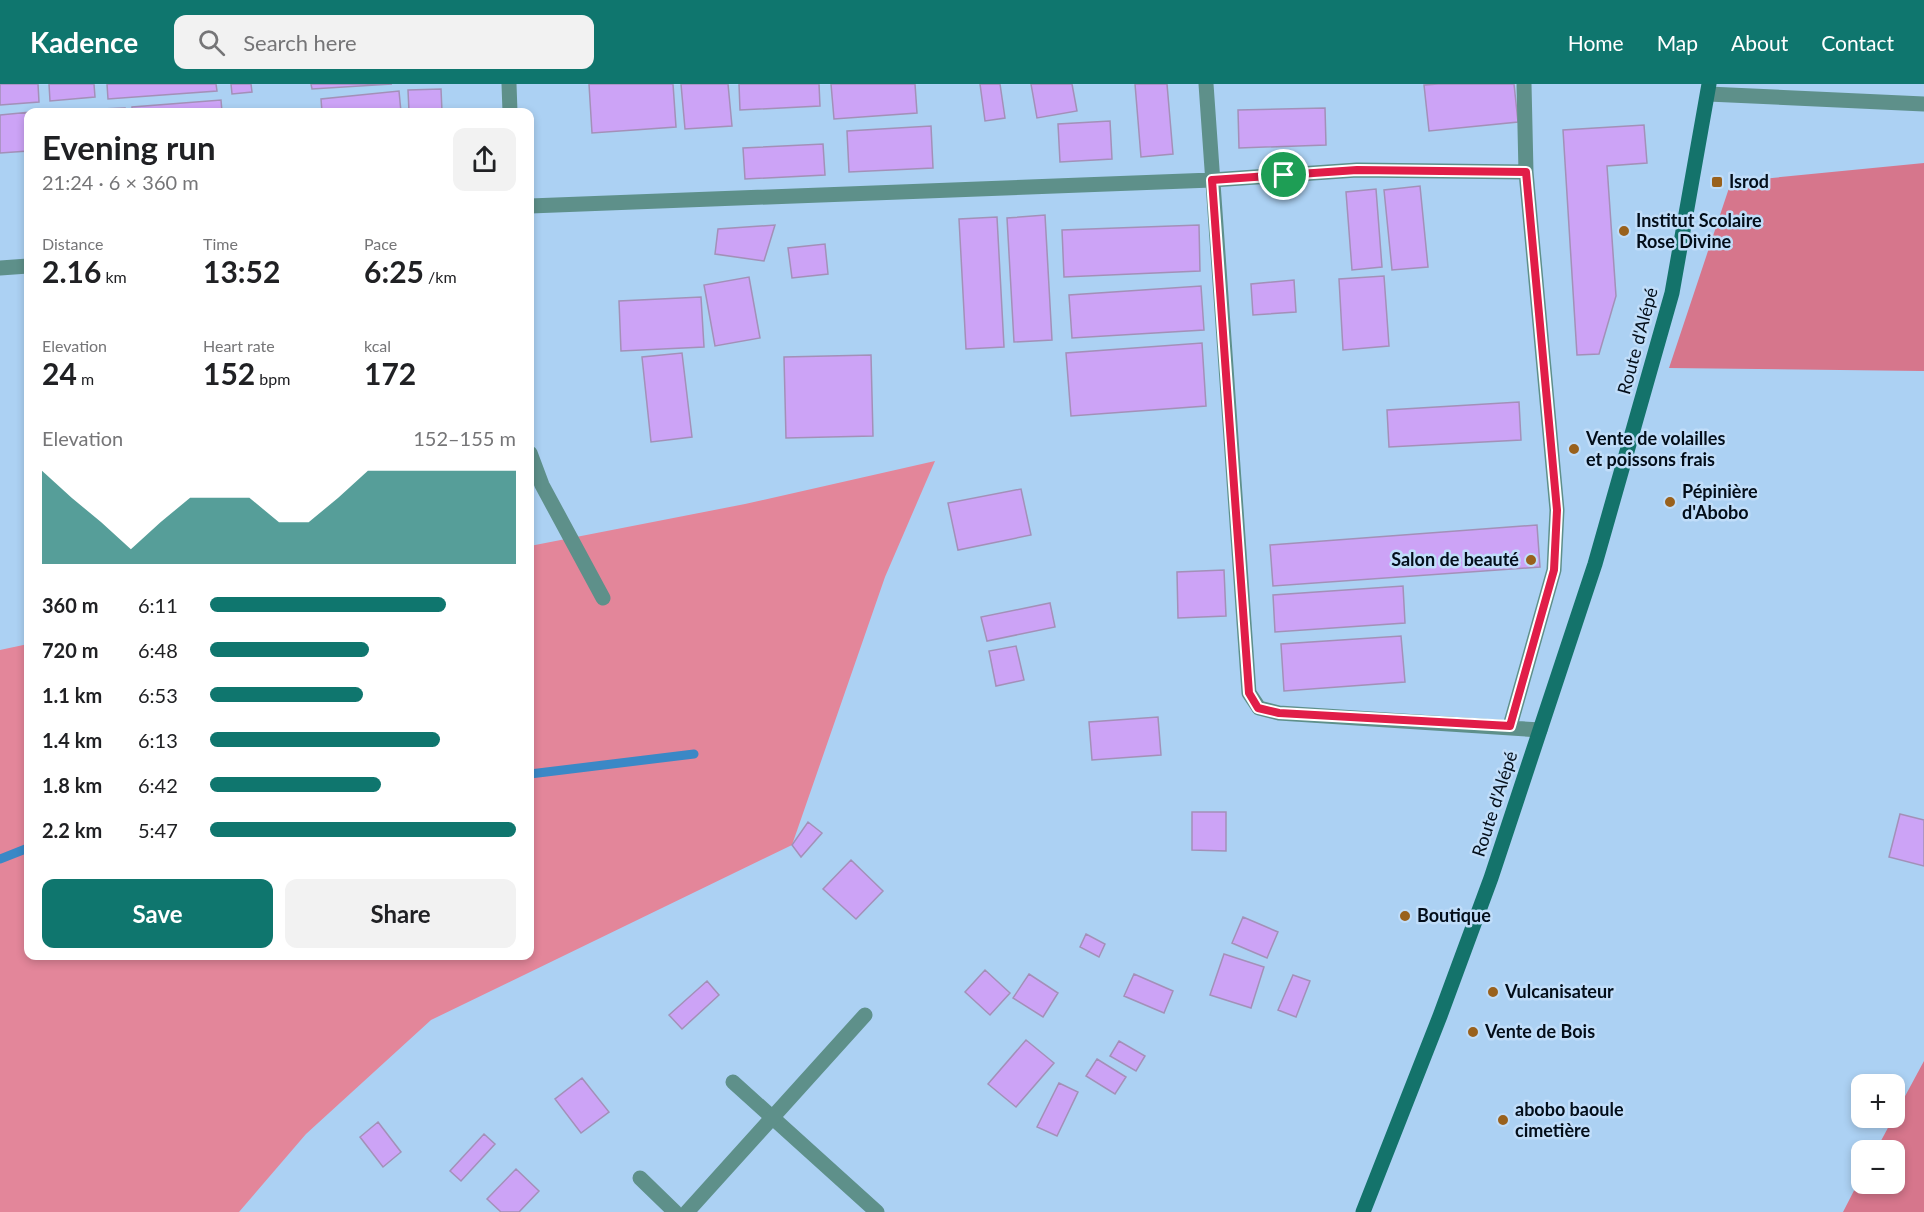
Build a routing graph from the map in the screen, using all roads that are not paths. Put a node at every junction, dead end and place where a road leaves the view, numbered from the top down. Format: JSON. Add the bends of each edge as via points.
{"nodes":[{"id":1,"x":509,"y":84,"type":"edge"},
{"id":2,"x":1206,"y":84,"type":"edge"},
{"id":3,"x":1524,"y":84,"type":"edge"},
{"id":4,"x":1708,"y":89,"type":"edge"},
{"id":5,"x":1924,"y":104,"type":"edge"},
{"id":6,"x":510,"y":108,"type":"edge"},
{"id":7,"x":1526,"y":172,"type":"junction"},
{"id":8,"x":1212,"y":180,"type":"junction"},
{"id":9,"x":534,"y":206,"type":"edge"},
{"id":10,"x":24,"y":267,"type":"edge"},
{"id":11,"x":0,"y":268,"type":"edge"},
{"id":12,"x":534,"y":464,"type":"edge"},
{"id":13,"x":603,"y":598,"type":"dead end"},
{"id":14,"x":1510,"y":726,"type":"junction"},
{"id":15,"x":1540,"y":730,"type":"junction"},
{"id":16,"x":865,"y":1015,"type":"dead end"},
{"id":17,"x":733,"y":1082,"type":"dead end"},
{"id":18,"x":771,"y":1119,"type":"junction"},
{"id":19,"x":640,"y":1178,"type":"dead end"},
{"id":20,"x":675,"y":1212,"type":"edge"},
{"id":21,"x":687,"y":1212,"type":"edge"},
{"id":22,"x":877,"y":1212,"type":"edge"},
{"id":23,"x":1363,"y":1212,"type":"edge"}],
"edges":[{"from":1,"to":6,"type":"street"},
{"from":2,"to":8,"type":"street"},
{"from":3,"to":7,"type":"street"},
{"from":4,"to":5,"type":"street"},
{"from":4,"to":15,"type":"main road","name":"Route d'Alépé","via":[[1672,293],[1595,564]]},
{"from":7,"to":8,"type":"street","via":[[1357,170]]},
{"from":7,"to":14,"type":"street","via":[[1557,510],[1554,570]]},
{"from":8,"to":9,"type":"street"},
{"from":8,"to":14,"type":"street","via":[[1249,693],[1254,703],[1258,708],[1279,713]]},
{"from":10,"to":11,"type":"street"},
{"from":12,"to":13,"type":"street"},
{"from":14,"to":15,"type":"street"},
{"from":15,"to":23,"type":"main road","name":"Route d'Alépé","via":[[1440,1017]]},
{"from":16,"to":18,"type":"street"},
{"from":17,"to":18,"type":"street"},
{"from":18,"to":21,"type":"street"},
{"from":18,"to":22,"type":"street"},
{"from":19,"to":20,"type":"street"}]}
